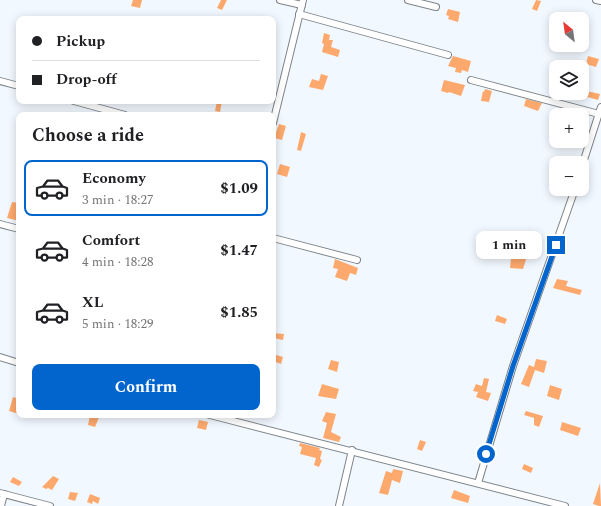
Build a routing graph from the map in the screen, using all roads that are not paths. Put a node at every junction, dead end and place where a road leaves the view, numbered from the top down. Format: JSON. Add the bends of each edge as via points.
{"nodes":[{"id":1,"x":280,"y":0,"type":"edge"},
{"id":2,"x":408,"y":0,"type":"edge"},
{"id":3,"x":596,"y":0,"type":"edge"},
{"id":4,"x":601,"y":1,"type":"edge"},
{"id":5,"x":302,"y":2,"type":"edge"},
{"id":6,"x":436,"y":7,"type":"dead end"},
{"id":7,"x":299,"y":14,"type":"junction"},
{"id":8,"x":448,"y":54,"type":"dead end"},
{"id":9,"x":471,"y":80,"type":"dead end"},
{"id":10,"x":0,"y":81,"type":"edge"},
{"id":11,"x":16,"y":85,"type":"edge"},
{"id":12,"x":85,"y":104,"type":"edge"},
{"id":13,"x":600,"y":111,"type":"edge"},
{"id":14,"x":114,"y":112,"type":"edge"},
{"id":15,"x":276,"y":112,"type":"edge"},
{"id":16,"x":585,"y":156,"type":"edge"},
{"id":17,"x":573,"y":196,"type":"edge"},
{"id":18,"x":0,"y":224,"type":"edge"},
{"id":19,"x":16,"y":228,"type":"edge"},
{"id":20,"x":276,"y":239,"type":"edge"},
{"id":21,"x":357,"y":260,"type":"dead end"},
{"id":22,"x":0,"y":358,"type":"edge"},
{"id":23,"x":16,"y":362,"type":"edge"},
{"id":24,"x":222,"y":418,"type":"edge"},
{"id":25,"x":352,"y":450,"type":"junction"},
{"id":26,"x":478,"y":483,"type":"junction"},
{"id":27,"x":2,"y":494,"type":"edge"},
{"id":28,"x":0,"y":506,"type":"edge"},
{"id":29,"x":50,"y":506,"type":"edge"},
{"id":30,"x":340,"y":506,"type":"edge"},
{"id":31,"x":565,"y":506,"type":"edge"}],
"edges":[{"from":1,"to":5,"type":"street"},
{"from":2,"to":6,"type":"street"},
{"from":3,"to":4,"type":"street"},
{"from":5,"to":7,"type":"street"},
{"from":7,"to":8,"type":"street"},
{"from":7,"to":15,"type":"street"},
{"from":9,"to":13,"type":"street"},
{"from":10,"to":11,"type":"street"},
{"from":12,"to":14,"type":"street"},
{"from":13,"to":16,"type":"street"},
{"from":17,"to":26,"type":"street","via":[[513,366]]},
{"from":18,"to":19,"type":"street"},
{"from":20,"to":21,"type":"street"},
{"from":22,"to":23,"type":"street"},
{"from":24,"to":25,"type":"street"},
{"from":25,"to":26,"type":"street"},
{"from":25,"to":30,"type":"street"},
{"from":26,"to":31,"type":"street"},
{"from":27,"to":28,"type":"street"},
{"from":27,"to":29,"type":"street"}]}
